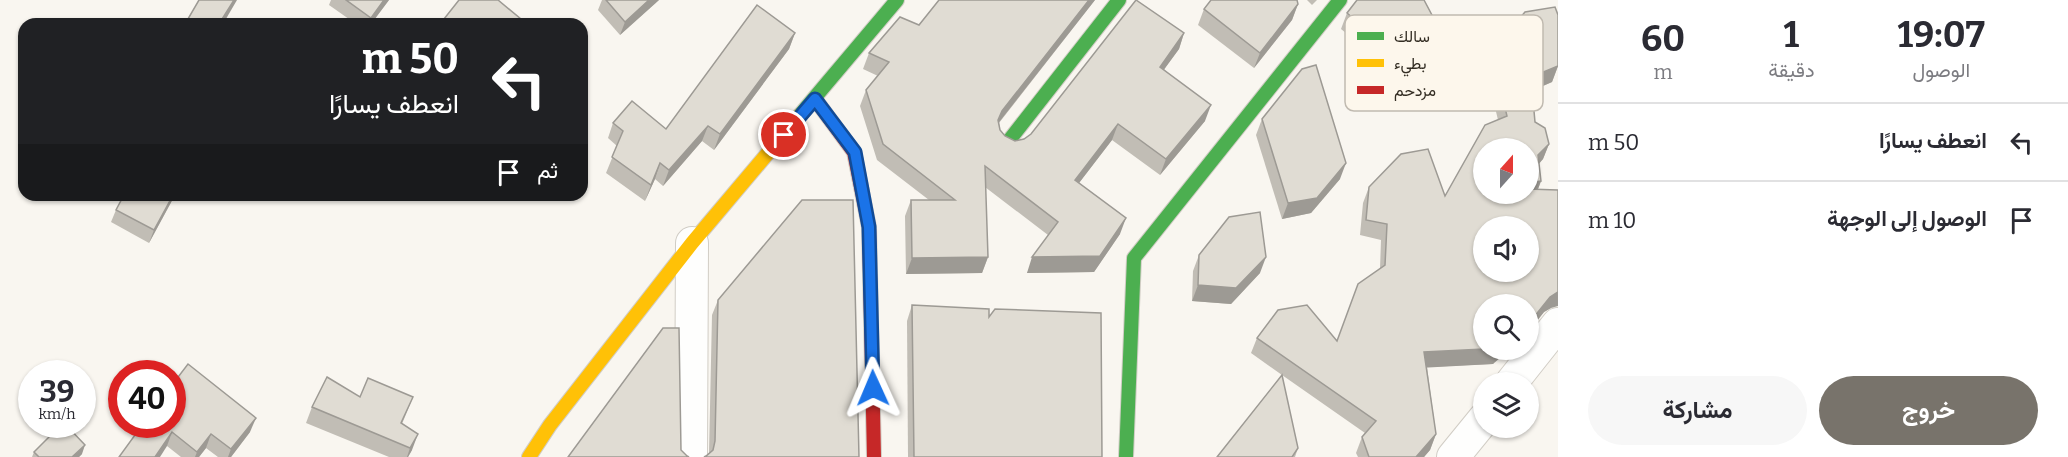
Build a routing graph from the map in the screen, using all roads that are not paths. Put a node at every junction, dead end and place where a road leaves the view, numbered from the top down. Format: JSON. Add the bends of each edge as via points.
{"nodes":[{"id":1,"x":897,"y":0,"type":"edge"},
{"id":2,"x":1119,"y":0,"type":"edge"},
{"id":3,"x":1340,"y":0,"type":"edge"},
{"id":4,"x":815,"y":99,"type":"junction"},
{"id":5,"x":1011,"y":138,"type":"edge"},
{"id":6,"x":692,"y":243,"type":"junction"},
{"id":7,"x":1558,"y":324,"type":"edge"},
{"id":8,"x":1520,"y":372,"type":"edge"},
{"id":9,"x":1473,"y":433,"type":"edge"},
{"id":10,"x":529,"y":457,"type":"edge"},
{"id":11,"x":691,"y":457,"type":"edge"},
{"id":12,"x":874,"y":457,"type":"edge"},
{"id":13,"x":1126,"y":457,"type":"edge"},
{"id":14,"x":1454,"y":457,"type":"edge"}],
"edges":[{"from":1,"to":4,"type":"street"},
{"from":2,"to":5,"type":"street"},
{"from":3,"to":13,"type":"street","via":[[1134,258]]},
{"from":4,"to":6,"type":"street"},
{"from":4,"to":12,"type":"street","via":[[855,152],[869,227]]},
{"from":6,"to":10,"type":"street"},
{"from":6,"to":11,"type":"street"},
{"from":7,"to":8,"type":"street"},
{"from":9,"to":14,"type":"street"}]}
